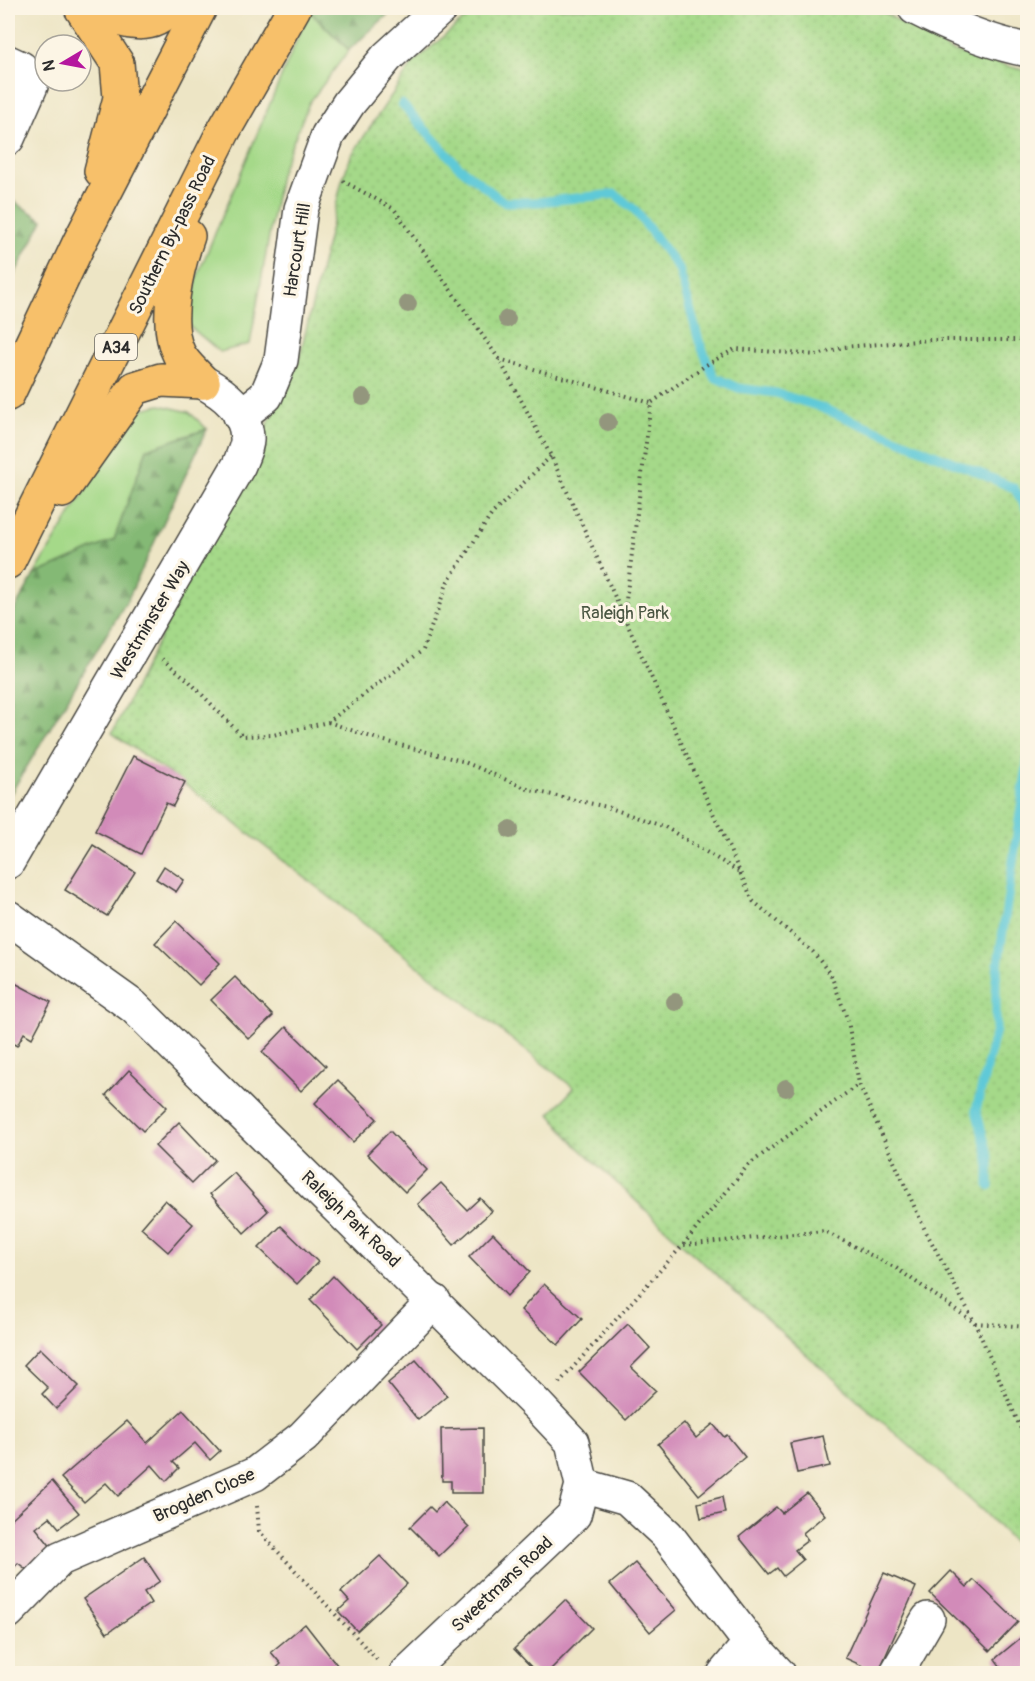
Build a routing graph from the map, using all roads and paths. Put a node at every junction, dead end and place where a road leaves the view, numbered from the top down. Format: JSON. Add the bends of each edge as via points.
{"nodes":[{"id":1,"x":81,"y":8,"type":"edge"},
{"id":2,"x":93,"y":8,"type":"edge"},
{"id":3,"x":170,"y":8,"type":"edge"},
{"id":4,"x":200,"y":8,"type":"edge"},
{"id":5,"x":294,"y":8,"type":"edge"},
{"id":6,"x":441,"y":8,"type":"edge"},
{"id":7,"x":915,"y":8,"type":"edge"},
{"id":8,"x":1028,"y":50,"type":"edge"},
{"id":9,"x":8,"y":62,"type":"edge"},
{"id":10,"x":223,"y":132,"type":"junction"},
{"id":11,"x":8,"y":138,"type":"edge"},
{"id":12,"x":313,"y":170,"type":"junction"},
{"id":13,"x":80,"y":241,"type":"junction"},
{"id":14,"x":1028,"y":340,"type":"edge"},
{"id":15,"x":499,"y":359,"type":"junction"},
{"id":16,"x":203,"y":382,"type":"junction"},
{"id":17,"x":8,"y":394,"type":"edge"},
{"id":18,"x":651,"y":403,"type":"junction"},
{"id":19,"x":240,"y":416,"type":"junction"},
{"id":20,"x":551,"y":456,"type":"junction"},
{"id":21,"x":8,"y":562,"type":"edge"},
{"id":22,"x":8,"y":567,"type":"edge"},
{"id":23,"x":624,"y":616,"type":"junction"},
{"id":24,"x":143,"y":632,"type":"junction"},
{"id":25,"x":328,"y":722,"type":"junction"},
{"id":26,"x":8,"y":862,"type":"edge"},
{"id":27,"x":742,"y":873,"type":"junction"},
{"id":28,"x":8,"y":916,"type":"edge"},
{"id":29,"x":859,"y":1084,"type":"junction"},
{"id":30,"x":683,"y":1245,"type":"junction"},
{"id":31,"x":434,"y":1301,"type":"junction"},
{"id":32,"x":975,"y":1323,"type":"junction"},
{"id":33,"x":1028,"y":1327,"type":"edge"},
{"id":34,"x":538,"y":1406,"type":"junction"},
{"id":35,"x":1028,"y":1445,"type":"edge"},
{"id":36,"x":255,"y":1474,"type":"junction"},
{"id":37,"x":582,"y":1485,"type":"junction"},
{"id":38,"x":8,"y":1612,"type":"edge"},
{"id":39,"x":928,"y":1619,"type":"dead end"},
{"id":40,"x":750,"y":1643,"type":"junction"},
{"id":41,"x":394,"y":1670,"type":"edge"},
{"id":42,"x":724,"y":1674,"type":"edge"},
{"id":43,"x":779,"y":1674,"type":"edge"},
{"id":44,"x":896,"y":1674,"type":"edge"}],
"edges":[{"from":1,"to":13,"type":"highway","via":[[117,63],[120,98]]},
{"from":2,"to":3,"type":"highway","via":[[138,24],[163,16]]},
{"from":4,"to":13,"type":"highway"},
{"from":5,"to":10,"type":"highway","name":"Southern By-pass Road","number":"A34"},
{"from":6,"to":12,"type":"street","name":"Harcourt Hill","via":[[387,57],[349,103],[328,135]]},
{"from":7,"to":8,"type":"street","via":[[937,20]]},
{"from":9,"to":11,"type":"street","via":[[21,68],[31,86]]},
{"from":10,"to":16,"type":"highway","via":[[177,269],[171,316],[178,354]]},
{"from":10,"to":21,"type":"highway","name":"Southern By-pass Road","number":"A34"},
{"from":12,"to":15,"type":"path","via":[[342,180],[394,209]]},
{"from":12,"to":19,"type":"street","name":"Harcourt Hill","via":[[301,208],[281,360],[266,396]]},
{"from":13,"to":17,"type":"highway"},
{"from":14,"to":18,"type":"path","via":[[930,340],[843,348],[818,355],[735,349]]},
{"from":15,"to":18,"type":"path"},
{"from":15,"to":20,"type":"path"},
{"from":16,"to":19,"type":"street","name":"Westminster Way","via":[[228,396]]},
{"from":16,"to":22,"type":"highway","via":[[161,380],[135,388]]},
{"from":18,"to":23,"type":"path"},
{"from":19,"to":24,"type":"street","name":"Westminster Way","via":[[247,438],[239,465]]},
{"from":20,"to":23,"type":"path"},
{"from":20,"to":25,"type":"path","via":[[492,514],[460,562],[448,581],[423,650]]},
{"from":23,"to":27,"type":"path"},
{"from":24,"to":25,"type":"path","via":[[157,641],[163,662],[188,680],[242,736],[273,735]]},
{"from":24,"to":26,"type":"street","name":"Westminster Way"},
{"from":25,"to":27,"type":"path","via":[[462,761],[530,789],[607,807],[665,827]]},
{"from":27,"to":29,"type":"path","via":[[753,901],[813,952],[831,975],[848,1021]]},
{"from":28,"to":31,"type":"street","name":"Raleigh Park Road","via":[[134,1007]]},
{"from":29,"to":30,"type":"path","via":[[748,1165]]},
{"from":29,"to":32,"type":"path","via":[[925,1230]]},
{"from":30,"to":32,"type":"path","via":[[824,1231],[896,1268]]},
{"from":30,"to":34,"type":"path"},
{"from":31,"to":34,"type":"street","name":"Raleigh Park Road"},
{"from":31,"to":36,"type":"street","name":"Brogden Close","via":[[303,1437]]},
{"from":32,"to":33,"type":"path"},
{"from":32,"to":35,"type":"path"},
{"from":34,"to":37,"type":"street","name":"Raleigh Park Road","via":[[572,1442]]},
{"from":36,"to":38,"type":"street","name":"Brogden Close","via":[[60,1559]]},
{"from":36,"to":41,"type":"path","via":[[259,1531]]},
{"from":37,"to":40,"type":"street","via":[[627,1498],[668,1535]]},
{"from":37,"to":41,"type":"street","name":"Sweetmans Road","via":[[574,1515]]},
{"from":39,"to":44,"type":"street"},
{"from":40,"to":42,"type":"street"},
{"from":40,"to":43,"type":"street"}]}
